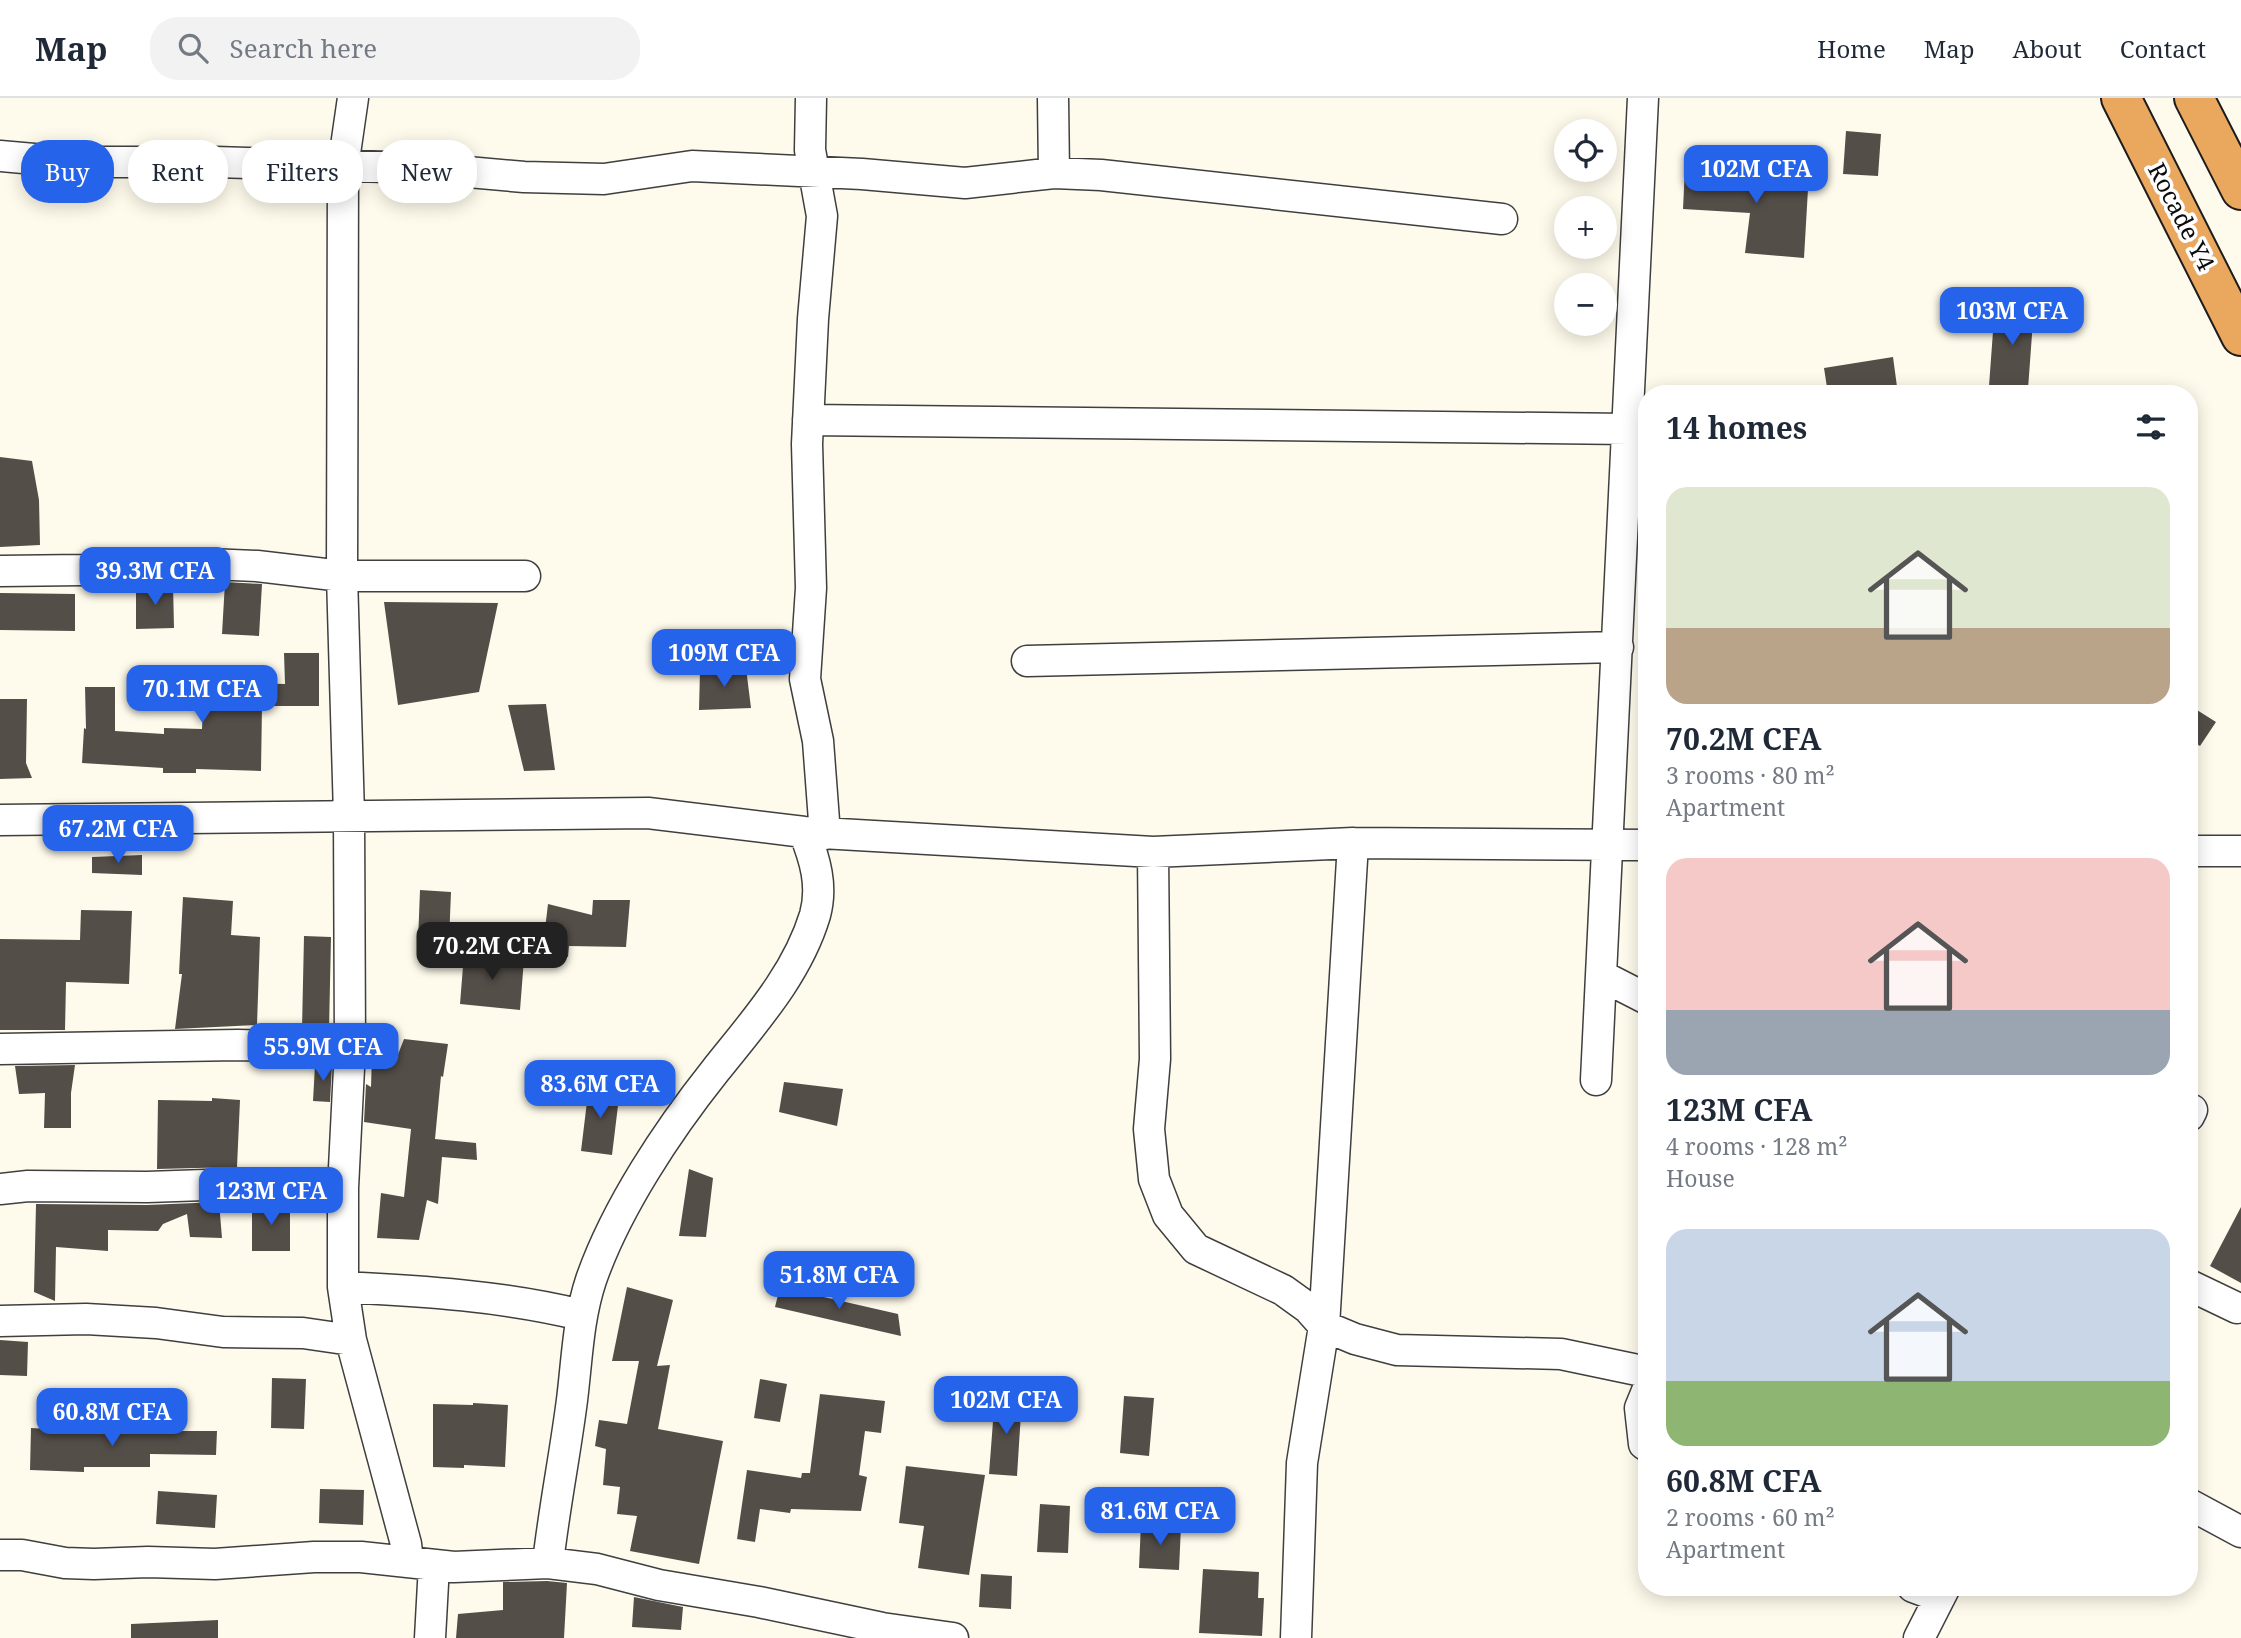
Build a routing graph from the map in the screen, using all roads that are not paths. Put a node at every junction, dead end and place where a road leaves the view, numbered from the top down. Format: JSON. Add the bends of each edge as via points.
{"nodes":[{"id":1,"x":353,"y":98,"type":"edge"},
{"id":2,"x":811,"y":98,"type":"edge"},
{"id":3,"x":1053,"y":98,"type":"edge"},
{"id":4,"x":1643,"y":98,"type":"edge"},
{"id":5,"x":2121,"y":98,"type":"edge"},
{"id":6,"x":2194,"y":98,"type":"edge"},
{"id":7,"x":347,"y":140,"type":"edge"},
{"id":8,"x":0,"y":156,"type":"edge"},
{"id":9,"x":242,"y":163,"type":"edge"},
{"id":10,"x":363,"y":167,"type":"edge"},
{"id":11,"x":815,"y":173,"type":"junction"},
{"id":12,"x":1054,"y":173,"type":"junction"},
{"id":13,"x":2241,"y":190,"type":"edge"},
{"id":14,"x":343,"y":203,"type":"edge"},
{"id":15,"x":1503,"y":219,"type":"dead end"},
{"id":16,"x":2241,"y":336,"type":"edge"},
{"id":17,"x":808,"y":420,"type":"junction"},
{"id":18,"x":1628,"y":429,"type":"junction"},
{"id":19,"x":1636,"y":470,"type":"edge"},
{"id":20,"x":0,"y":570,"type":"edge"},
{"id":21,"x":342,"y":576,"type":"junction"},
{"id":22,"x":525,"y":576,"type":"dead end"},
{"id":23,"x":1618,"y":647,"type":"junction"},
{"id":24,"x":1027,"y":661,"type":"dead end"},
{"id":25,"x":349,"y":815,"type":"junction"},
{"id":26,"x":0,"y":820,"type":"edge"},
{"id":27,"x":815,"y":833,"type":"junction"},
{"id":28,"x":1353,"y":843,"type":"junction"},
{"id":29,"x":1609,"y":844,"type":"junction"},
{"id":30,"x":1638,"y":845,"type":"edge"},
{"id":31,"x":2198,"y":850,"type":"edge"},
{"id":32,"x":2241,"y":851,"type":"edge"},
{"id":33,"x":1153,"y":852,"type":"junction"},
{"id":34,"x":1602,"y":976,"type":"junction"},
{"id":35,"x":1638,"y":994,"type":"edge"},
{"id":36,"x":350,"y":1048,"type":"junction"},
{"id":37,"x":0,"y":1049,"type":"edge"},
{"id":38,"x":1596,"y":1080,"type":"dead end"},
{"id":39,"x":342,"y":1188,"type":"junction"},
{"id":40,"x":0,"y":1189,"type":"edge"},
{"id":41,"x":343,"y":1287,"type":"junction"},
{"id":42,"x":2198,"y":1289,"type":"edge"},
{"id":43,"x":2237,"y":1308,"type":"dead end"},
{"id":44,"x":581,"y":1315,"type":"junction"},
{"id":45,"x":0,"y":1321,"type":"edge"},
{"id":46,"x":1324,"y":1326,"type":"junction"},
{"id":47,"x":351,"y":1340,"type":"junction"},
{"id":48,"x":1638,"y":1370,"type":"edge"},
{"id":49,"x":2198,"y":1509,"type":"edge"},
{"id":50,"x":2241,"y":1532,"type":"edge"},
{"id":51,"x":0,"y":1555,"type":"edge"},
{"id":52,"x":421,"y":1563,"type":"junction"},
{"id":53,"x":548,"y":1563,"type":"junction"},
{"id":54,"x":1932,"y":1596,"type":"edge"},
{"id":55,"x":430,"y":1638,"type":"edge"},
{"id":56,"x":953,"y":1638,"type":"edge"},
{"id":57,"x":1296,"y":1638,"type":"edge"},
{"id":58,"x":1919,"y":1638,"type":"edge"}],
"edges":[{"from":1,"to":7,"type":"street"},
{"from":2,"to":11,"type":"street","via":[[810,150]]},
{"from":3,"to":12,"type":"street"},
{"from":4,"to":18,"type":"street"},
{"from":5,"to":16,"type":"highway","name":"Rocade Y4"},
{"from":6,"to":13,"type":"highway"},
{"from":8,"to":9,"type":"street","via":[[68,162]]},
{"from":10,"to":11,"type":"street","via":[[604,179],[692,166]]},
{"from":11,"to":12,"type":"street","via":[[964,183]]},
{"from":11,"to":17,"type":"street","via":[[822,216]]},
{"from":12,"to":15,"type":"street"},
{"from":14,"to":21,"type":"street"},
{"from":17,"to":18,"type":"street"},
{"from":17,"to":27,"type":"street","via":[[811,588],[804,679],[818,741]]},
{"from":18,"to":19,"type":"street"},
{"from":19,"to":23,"type":"street"},
{"from":20,"to":21,"type":"street","via":[[209,564]]},
{"from":21,"to":22,"type":"street"},
{"from":21,"to":25,"type":"street"},
{"from":23,"to":24,"type":"street"},
{"from":23,"to":29,"type":"street"},
{"from":25,"to":26,"type":"street"},
{"from":25,"to":27,"type":"street","via":[[648,813]]},
{"from":25,"to":36,"type":"street"},
{"from":27,"to":33,"type":"street"},
{"from":27,"to":44,"type":"street","via":[[819,889],[807,936],[772,999],[677,1123],[624,1206],[591,1280]]},
{"from":28,"to":29,"type":"street"},
{"from":28,"to":33,"type":"street"},
{"from":28,"to":46,"type":"street"},
{"from":29,"to":30,"type":"street"},
{"from":29,"to":34,"type":"street"},
{"from":31,"to":32,"type":"street"},
{"from":33,"to":46,"type":"street","via":[[1155,1059],[1149,1129],[1154,1180],[1168,1215],[1196,1249],[1283,1290]]},
{"from":34,"to":35,"type":"street"},
{"from":34,"to":38,"type":"street"},
{"from":36,"to":37,"type":"street"},
{"from":36,"to":39,"type":"street"},
{"from":39,"to":40,"type":"street","via":[[234,1184]]},
{"from":39,"to":41,"type":"street"},
{"from":41,"to":44,"type":"street","via":[[539,1305]]},
{"from":41,"to":47,"type":"street"},
{"from":42,"to":43,"type":"street"},
{"from":44,"to":53,"type":"street"},
{"from":45,"to":47,"type":"street","via":[[86,1319]]},
{"from":46,"to":48,"type":"street","via":[[1397,1350],[1561,1354]]},
{"from":46,"to":57,"type":"street","via":[[1302,1463]]},
{"from":47,"to":52,"type":"street","via":[[406,1544]]},
{"from":49,"to":50,"type":"street"},
{"from":51,"to":52,"type":"street","via":[[94,1564],[215,1564],[314,1557]]},
{"from":52,"to":53,"type":"street","via":[[454,1567]]},
{"from":52,"to":55,"type":"street"},
{"from":53,"to":56,"type":"street"},
{"from":54,"to":58,"type":"street"}]}
